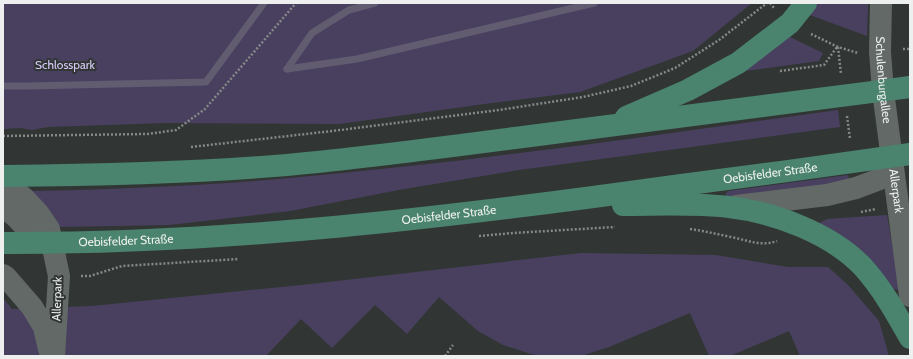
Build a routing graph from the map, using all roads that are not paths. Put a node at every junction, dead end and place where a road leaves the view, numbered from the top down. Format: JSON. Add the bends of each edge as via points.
{"nodes":[{"id":1,"x":806,"y":3,"type":"edge"},
{"id":2,"x":881,"y":3,"type":"edge"},
{"id":3,"x":910,"y":87,"type":"edge"},
{"id":4,"x":883,"y":91,"type":"junction"},
{"id":5,"x":602,"y":127,"type":"junction"},
{"id":6,"x":901,"y":155,"type":"edge"},
{"id":7,"x":3,"y":176,"type":"edge"},
{"id":8,"x":3,"y":182,"type":"edge"},
{"id":9,"x":541,"y":205,"type":"junction"},
{"id":10,"x":3,"y":206,"type":"edge"},
{"id":11,"x":730,"y":207,"type":"junction"},
{"id":12,"x":3,"y":243,"type":"edge"},
{"id":13,"x":51,"y":243,"type":"junction"},
{"id":14,"x":3,"y":275,"type":"edge"},
{"id":15,"x":910,"y":296,"type":"edge"},
{"id":16,"x":910,"y":338,"type":"edge"},
{"id":17,"x":52,"y":356,"type":"edge"}],
"edges":[{"from":1,"to":5,"type":"main road","via":[[790,23],[738,63],[688,90]]},
{"from":2,"to":4,"type":"street","name":"Schulenburgallee","via":[[880,52]]},
{"from":3,"to":4,"type":"main road"},
{"from":4,"to":5,"type":"main road"},
{"from":4,"to":6,"type":"street","name":"Schulenburgallee"},
{"from":5,"to":7,"type":"main road","via":[[403,153],[286,165],[169,173]]},
{"from":6,"to":9,"type":"main road","name":"Oebisfelder Straße"},
{"from":6,"to":11,"type":"street","via":[[880,179],[856,188],[827,195]]},
{"from":6,"to":15,"type":"street","name":"Allerpark","via":[[897,206]]},
{"from":8,"to":13,"type":"street","name":"Allerpark","via":[[38,213],[49,230]]},
{"from":9,"to":11,"type":"main road"},
{"from":9,"to":13,"type":"main road","name":"Oebisfelder Straße","via":[[318,229]]},
{"from":10,"to":13,"type":"street","via":[[28,230]]},
{"from":11,"to":16,"type":"main road","via":[[772,216],[804,227],[848,254],[862,267],[891,304]]},
{"from":12,"to":13,"type":"main road","name":"Oebisfelder Straße"},
{"from":13,"to":17,"type":"street","name":"Allerpark","via":[[59,276]]},
{"from":14,"to":17,"type":"street","name":"Allerpark","via":[[32,308],[44,327]]}]}
